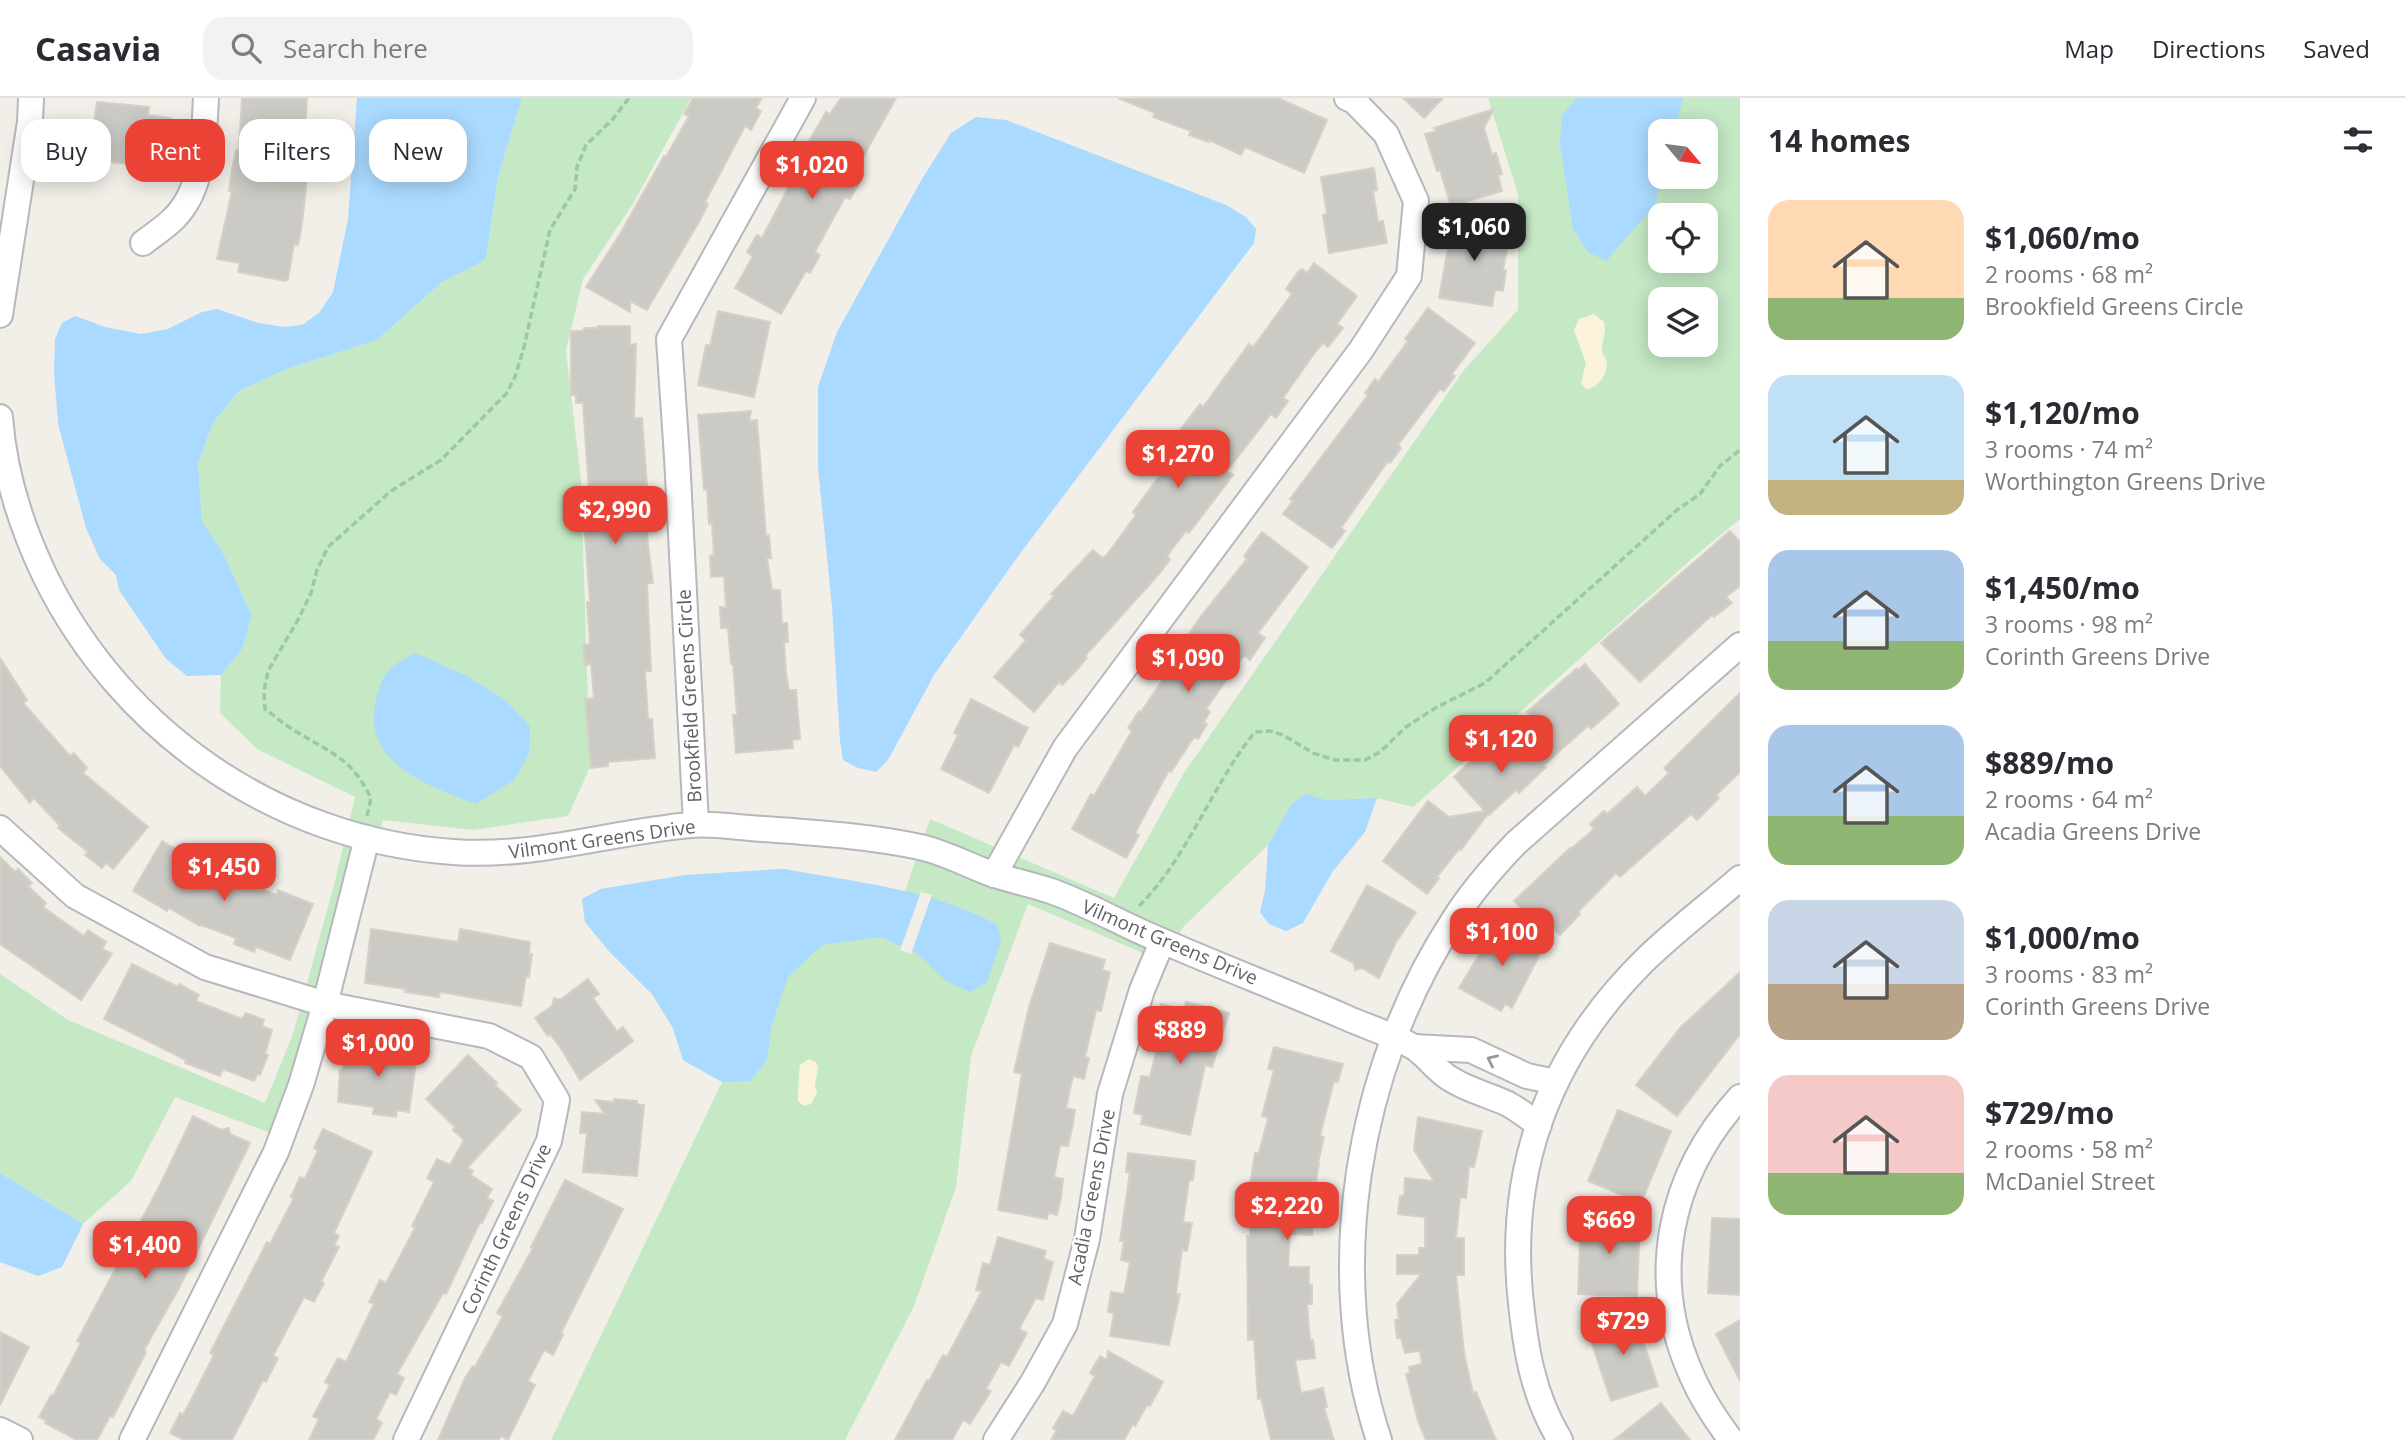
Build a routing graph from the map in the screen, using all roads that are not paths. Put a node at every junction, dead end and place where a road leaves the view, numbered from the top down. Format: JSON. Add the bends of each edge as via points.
{"nodes":[{"id":1,"x":32,"y":98,"type":"edge"},
{"id":2,"x":206,"y":98,"type":"edge"},
{"id":3,"x":803,"y":98,"type":"edge"},
{"id":4,"x":1347,"y":98,"type":"edge"},
{"id":5,"x":143,"y":243,"type":"dead end"},
{"id":6,"x":0,"y":314,"type":"edge"},
{"id":7,"x":0,"y":417,"type":"edge"},
{"id":8,"x":1740,"y":645,"type":"edge"},
{"id":9,"x":696,"y":824,"type":"junction"},
{"id":10,"x":0,"y":828,"type":"edge"},
{"id":11,"x":366,"y":838,"type":"junction"},
{"id":12,"x":994,"y":875,"type":"junction"},
{"id":13,"x":1740,"y":878,"type":"edge"},
{"id":14,"x":1162,"y":942,"type":"junction"},
{"id":15,"x":325,"y":1004,"type":"junction"},
{"id":16,"x":1404,"y":1043,"type":"junction"},
{"id":17,"x":1556,"y":1082,"type":"junction"},
{"id":18,"x":1740,"y":1097,"type":"edge"},
{"id":19,"x":1539,"y":1125,"type":"junction"},
{"id":20,"x":0,"y":1430,"type":"edge"},
{"id":21,"x":20,"y":1440,"type":"edge"},
{"id":22,"x":132,"y":1440,"type":"edge"},
{"id":23,"x":406,"y":1440,"type":"edge"},
{"id":24,"x":996,"y":1440,"type":"edge"},
{"id":25,"x":1379,"y":1440,"type":"edge"},
{"id":26,"x":1560,"y":1440,"type":"edge"},
{"id":27,"x":1731,"y":1440,"type":"edge"}],
"edges":[{"from":1,"to":6,"type":"street"},
{"from":2,"to":5,"type":"street","via":[[191,194],[171,222]]},
{"from":3,"to":9,"type":"street","name":"Brookfield Greens Circle","via":[[669,339]]},
{"from":4,"to":12,"type":"street","via":[[1386,134],[1416,201],[1409,276],[1361,350],[1065,748]]},
{"from":7,"to":11,"type":"street","name":"Vilmont Greens Drive","via":[[25,530],[55,596],[102,668],[148,718],[233,783],[300,816]]},
{"from":8,"to":16,"type":"street","via":[[1490,871],[1438,946]]},
{"from":9,"to":11,"type":"street","name":"Vilmont Greens Drive","via":[[546,849],[482,853],[421,849]]},
{"from":9,"to":12,"type":"street","name":"Vilmont Greens Drive","via":[[854,836],[926,848]]},
{"from":10,"to":15,"type":"street","name":"Corinth Greens Drive","via":[[75,896],[205,967]]},
{"from":11,"to":15,"type":"street"},
{"from":12,"to":14,"type":"street","name":"Vilmont Greens Drive","via":[[1051,891]]},
{"from":13,"to":17,"type":"street","via":[[1648,957],[1612,996],[1581,1037]]},
{"from":14,"to":16,"type":"street","name":"Vilmont Greens Drive"},
{"from":14,"to":24,"type":"street","name":"Acadia Greens Drive","via":[[1110,1094],[1087,1238],[1065,1324]]},
{"from":15,"to":22,"type":"street","via":[[276,1152]]},
{"from":15,"to":23,"type":"street","name":"Corinth Greens Drive","via":[[489,1036],[531,1057],[557,1100],[549,1140]]},
{"from":17,"to":16,"type":"street","one_way":true,"via":[[1527,1076],[1471,1050]]},
{"from":16,"to":19,"type":"street","via":[[1449,1078],[1512,1106]]},
{"from":16,"to":25,"type":"street","via":[[1364,1143],[1353,1228],[1358,1354]]},
{"from":17,"to":19,"type":"street"},
{"from":18,"to":27,"type":"street","via":[[1713,1130],[1685,1180],[1671,1237],[1669,1274],[1683,1355],[1706,1404]]},
{"from":19,"to":26,"type":"street","via":[[1524,1174],[1517,1256],[1524,1345],[1546,1417]]},
{"from":20,"to":21,"type":"street"}]}
